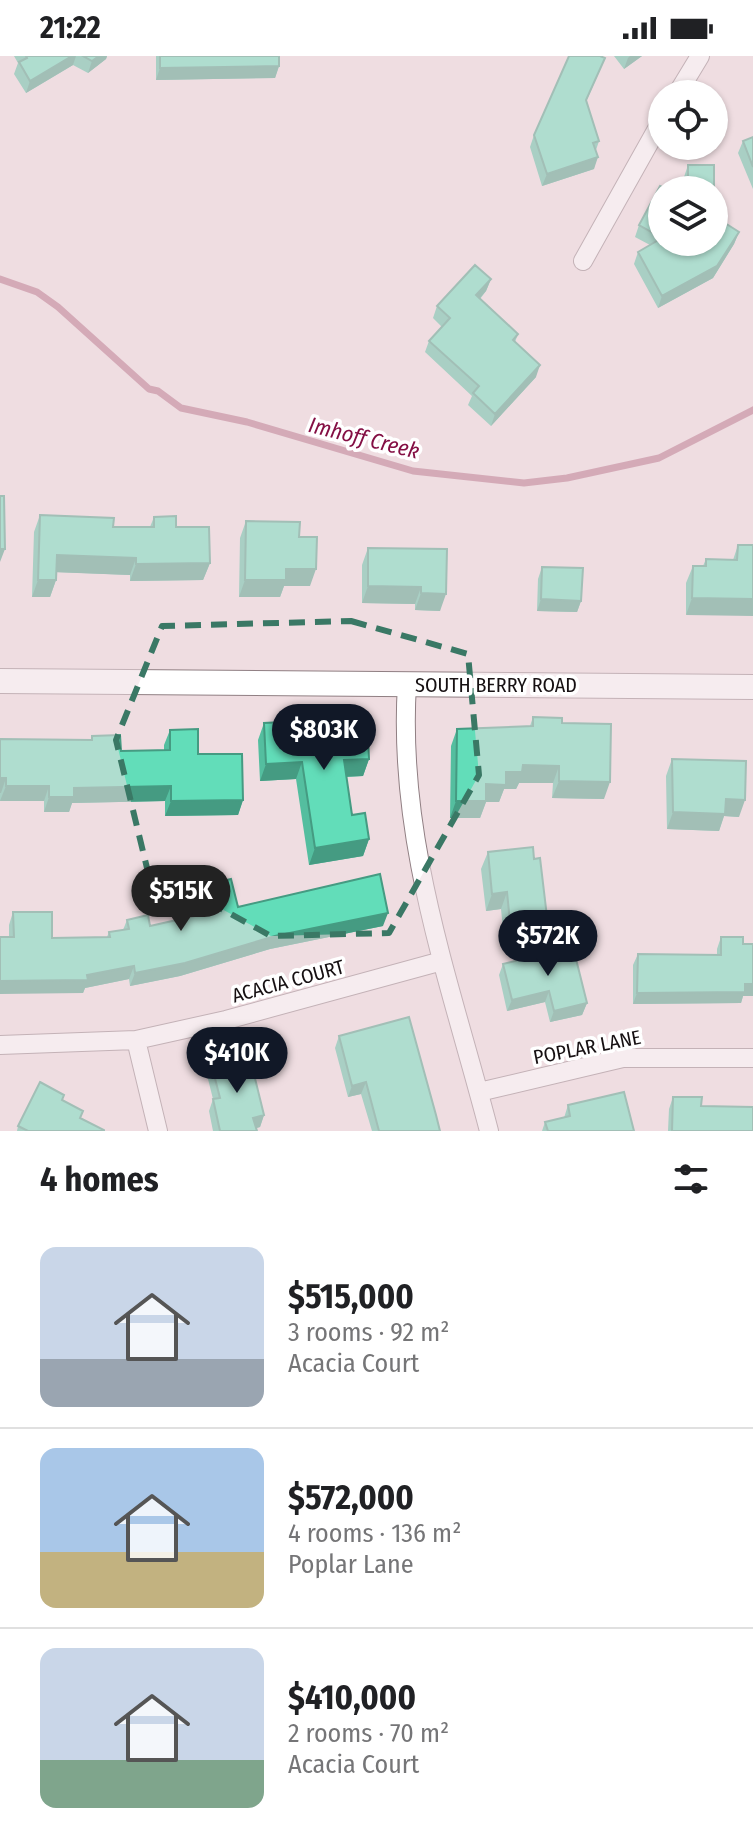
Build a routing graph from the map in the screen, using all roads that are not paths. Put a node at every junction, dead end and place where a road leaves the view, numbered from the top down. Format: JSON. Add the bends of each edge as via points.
{"nodes":[{"id":1,"x":700,"y":56,"type":"edge"},
{"id":2,"x":685,"y":80,"type":"edge"},
{"id":3,"x":648,"y":145,"type":"edge"},
{"id":4,"x":583,"y":261,"type":"dead end"},
{"id":5,"x":0,"y":681,"type":"edge"},
{"id":6,"x":407,"y":684,"type":"junction"},
{"id":7,"x":753,"y":687,"type":"edge"},
{"id":8,"x":442,"y":961,"type":"junction"},
{"id":9,"x":136,"y":1040,"type":"junction"},
{"id":10,"x":0,"y":1045,"type":"edge"},
{"id":11,"x":753,"y":1058,"type":"edge"},
{"id":12,"x":479,"y":1092,"type":"junction"},
{"id":13,"x":158,"y":1131,"type":"edge"},
{"id":14,"x":489,"y":1131,"type":"edge"}],
"edges":[{"from":1,"to":2,"type":"street"},
{"from":3,"to":4,"type":"street"},
{"from":5,"to":6,"type":"street","name":"SOUTH BERRY ROAD"},
{"from":6,"to":7,"type":"street","name":"SOUTH BERRY ROAD"},
{"from":6,"to":8,"type":"street","via":[[409,818]]},
{"from":8,"to":9,"type":"street","name":"ACACIA COURT"},
{"from":8,"to":12,"type":"street"},
{"from":9,"to":10,"type":"street","name":"ACACIA COURT"},
{"from":9,"to":13,"type":"street"},
{"from":11,"to":12,"type":"street","name":"POPLAR LANE","via":[[623,1058]]},
{"from":12,"to":14,"type":"street"}]}
